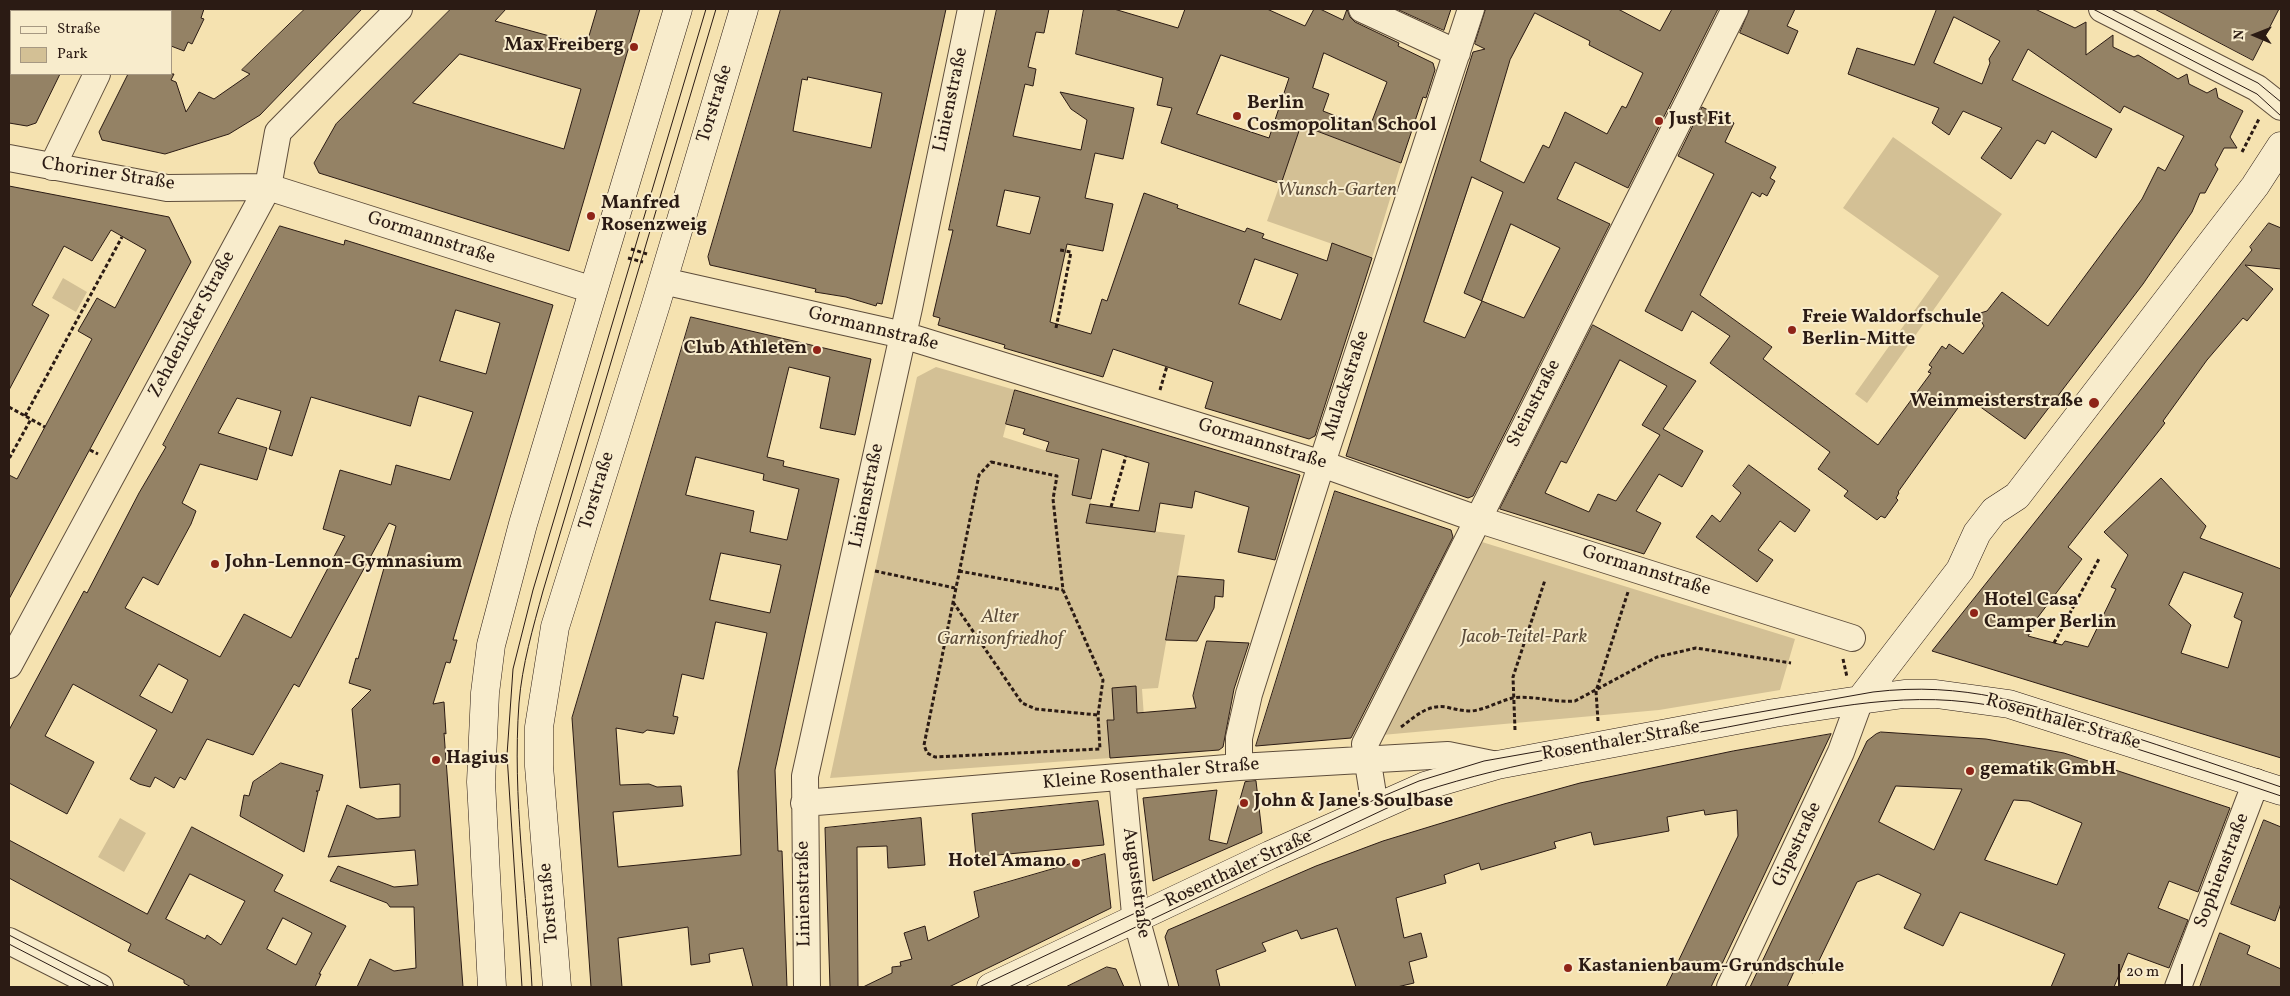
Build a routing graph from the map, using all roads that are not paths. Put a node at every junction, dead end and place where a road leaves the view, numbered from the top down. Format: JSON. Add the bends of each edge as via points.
{"nodes":[{"id":1,"x":399,"y":9,"type":"edge"},
{"id":2,"x":678,"y":9,"type":"edge"},
{"id":3,"x":744,"y":9,"type":"edge"},
{"id":4,"x":971,"y":9,"type":"edge"},
{"id":5,"x":1362,"y":9,"type":"edge"},
{"id":6,"x":1471,"y":9,"type":"edge"},
{"id":7,"x":1735,"y":9,"type":"edge"},
{"id":8,"x":2102,"y":9,"type":"edge"},
{"id":9,"x":1457,"y":53,"type":"junction"},
{"id":10,"x":97,"y":75,"type":"edge"},
{"id":11,"x":2281,"y":107,"type":"edge"},
{"id":12,"x":2281,"y":146,"type":"edge"},
{"id":13,"x":9,"y":158,"type":"edge"},
{"id":14,"x":52,"y":167,"type":"junction"},
{"id":15,"x":268,"y":187,"type":"junction"},
{"id":16,"x":660,"y":268,"type":"junction"},
{"id":17,"x":593,"y":290,"type":"junction"},
{"id":18,"x":903,"y":335,"type":"junction"},
{"id":19,"x":1322,"y":464,"type":"junction"},
{"id":20,"x":1477,"y":519,"type":"junction"},
{"id":21,"x":1852,"y":638,"type":"road end"},
{"id":22,"x":9,"y":665,"type":"edge"},
{"id":23,"x":1860,"y":700,"type":"junction"},
{"id":24,"x":1368,"y":760,"type":"junction"},
{"id":25,"x":1497,"y":765,"type":"junction"},
{"id":26,"x":1239,"y":767,"type":"junction"},
{"id":27,"x":1122,"y":777,"type":"junction"},
{"id":28,"x":2256,"y":782,"type":"junction"},
{"id":29,"x":2281,"y":791,"type":"edge"},
{"id":30,"x":804,"y":803,"type":"junction"},
{"id":31,"x":1375,"y":807,"type":"junction"},
{"id":32,"x":1136,"y":919,"type":"junction"},
{"id":33,"x":9,"y":941,"type":"edge"},
{"id":34,"x":100,"y":987,"type":"edge"},
{"id":35,"x":492,"y":987,"type":"edge"},
{"id":36,"x":557,"y":987,"type":"edge"},
{"id":37,"x":807,"y":987,"type":"edge"},
{"id":38,"x":991,"y":987,"type":"edge"},
{"id":39,"x":1154,"y":987,"type":"edge"},
{"id":40,"x":1730,"y":987,"type":"edge"},
{"id":41,"x":2178,"y":987,"type":"edge"}],
"edges":[{"from":1,"to":15,"type":"street","name":"Zehdenicker Straße","via":[[278,132]]},
{"from":2,"to":17,"type":"street","via":[[614,249]]},
{"from":3,"to":16,"type":"street","name":"Torstraße"},
{"from":4,"to":18,"type":"street","name":"Linienstraße"},
{"from":5,"to":9,"type":"street"},
{"from":6,"to":9,"type":"street","name":"Mulackstraße"},
{"from":7,"to":20,"type":"street","name":"Steinstraße"},
{"from":8,"to":11,"type":"street","via":[[2257,88]]},
{"from":9,"to":19,"type":"street","name":"Mulackstraße"},
{"from":10,"to":14,"type":"street"},
{"from":12,"to":23,"type":"street","via":[[2255,186],[2016,496],[2009,521],[1989,548],[1960,570]]},
{"from":13,"to":14,"type":"street","name":"Choriner Straße"},
{"from":14,"to":15,"type":"street","name":"Choriner Straße","via":[[167,188]]},
{"from":15,"to":17,"type":"street","name":"Gormannstraße"},
{"from":15,"to":22,"type":"street","name":"Zehdenicker Straße"},
{"from":16,"to":18,"type":"street","name":"Gormannstraße"},
{"from":16,"to":36,"type":"street","name":"Torstraße","via":[[556,627],[544,688],[539,766]]},
{"from":17,"to":35,"type":"street","via":[[523,524],[492,645],[485,693],[481,782]]},
{"from":18,"to":19,"type":"street","name":"Gormannstraße"},
{"from":18,"to":30,"type":"street","name":"Linienstraße","via":[[805,776]]},
{"from":19,"to":20,"type":"street","name":"Gormannstraße"},
{"from":19,"to":26,"type":"street","name":"Mulackstraße","via":[[1249,694],[1239,738]]},
{"from":20,"to":21,"type":"street","name":"Gormannstraße"},
{"from":20,"to":24,"type":"street","name":"Steinstraße","via":[[1365,744]]},
{"from":23,"to":25,"type":"street","name":"Rosenthaler Straße"},
{"from":23,"to":28,"type":"street","name":"Rosenthaler Straße","via":[[1904,694],[1936,694],[2008,704]]},
{"from":23,"to":40,"type":"street","name":"Gipsstraße","via":[[1847,738]]},
{"from":24,"to":25,"type":"street","name":"Kleine Rosenthaler Straße","via":[[1448,756]]},
{"from":24,"to":26,"type":"street","name":"Kleine Rosenthaler Straße"},
{"from":24,"to":31,"type":"street","name":"Steinstraße"},
{"from":25,"to":31,"type":"street","name":"Rosenthaler Straße","via":[[1424,786]]},
{"from":26,"to":27,"type":"street","name":"Kleine Rosenthaler Straße"},
{"from":27,"to":30,"type":"street","name":"Kleine Rosenthaler Straße"},
{"from":27,"to":32,"type":"street","name":"Auguststraße"},
{"from":28,"to":29,"type":"street","name":"Rosenthaler Straße"},
{"from":28,"to":41,"type":"street","name":"Sophienstraße"},
{"from":30,"to":37,"type":"street","name":"Linienstraße"},
{"from":31,"to":32,"type":"street","name":"Rosenthaler Straße"},
{"from":32,"to":38,"type":"street","name":"Rosenthaler Straße"},
{"from":32,"to":39,"type":"street","name":"Auguststraße"},
{"from":33,"to":34,"type":"street"}]}
